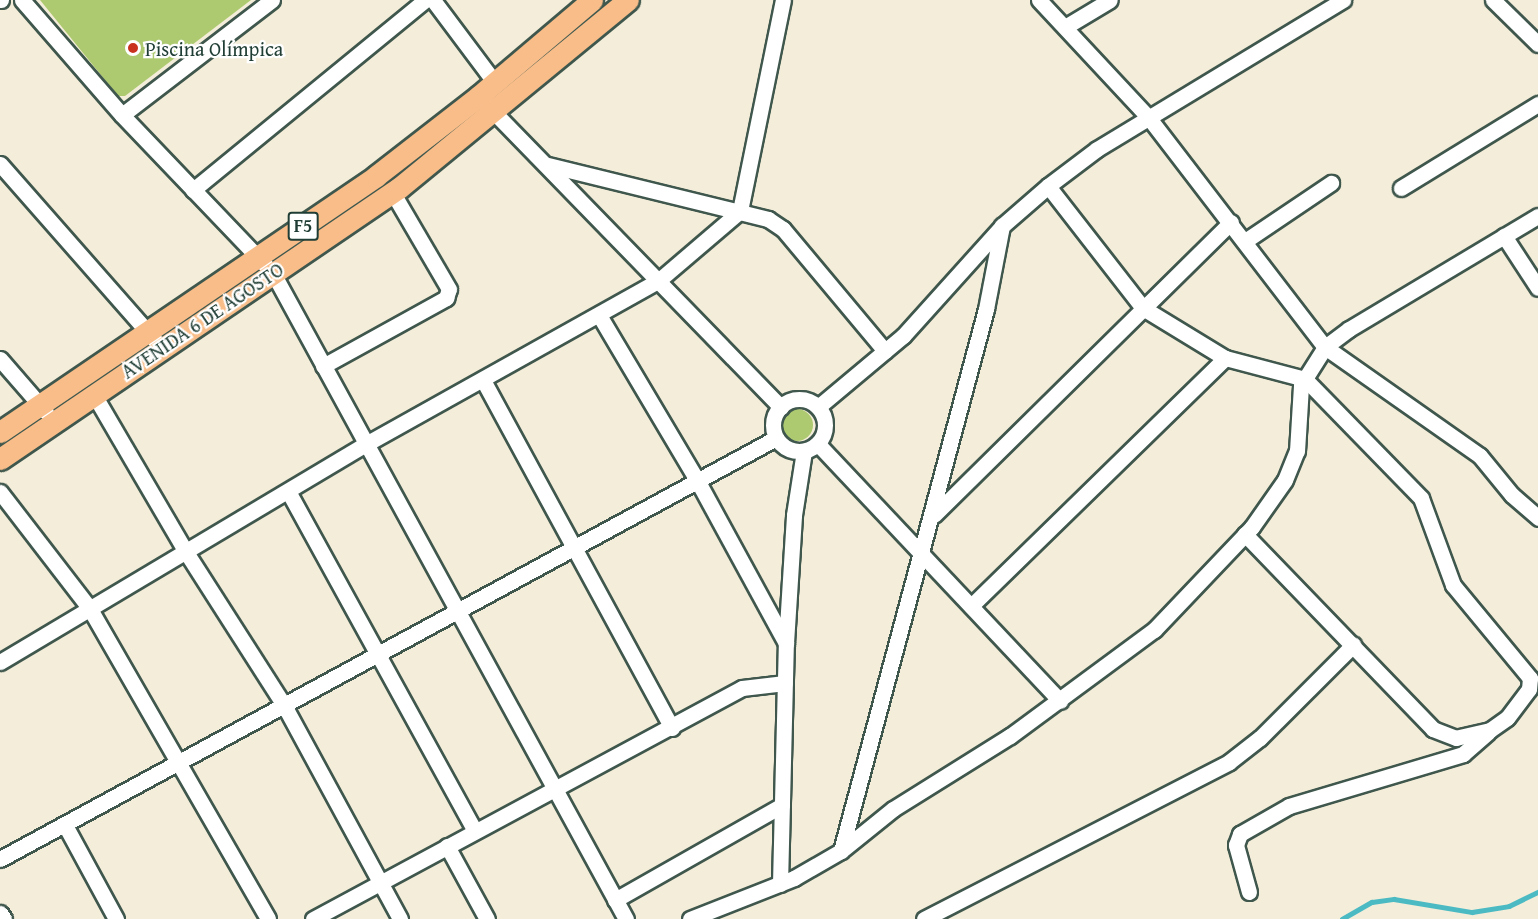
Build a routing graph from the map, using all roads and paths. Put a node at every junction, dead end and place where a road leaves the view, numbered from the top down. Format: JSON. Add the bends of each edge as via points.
{"nodes":[{"id":1,"x":22,"y":0,"type":"edge"},
{"id":2,"x":272,"y":0,"type":"edge"},
{"id":3,"x":425,"y":0,"type":"edge"},
{"id":4,"x":433,"y":0,"type":"edge"},
{"id":5,"x":592,"y":0,"type":"edge"},
{"id":6,"x":628,"y":0,"type":"edge"},
{"id":7,"x":783,"y":0,"type":"edge"},
{"id":8,"x":1039,"y":0,"type":"edge"},
{"id":9,"x":1110,"y":0,"type":"edge"},
{"id":10,"x":1493,"y":0,"type":"edge"},
{"id":11,"x":1334,"y":2,"type":"edge"},
{"id":12,"x":1065,"y":27,"type":"junction"},
{"id":13,"x":1538,"y":44,"type":"edge"},
{"id":14,"x":489,"y":96,"type":"junction"},
{"id":15,"x":1538,"y":104,"type":"edge"},
{"id":16,"x":122,"y":115,"type":"junction"},
{"id":17,"x":1149,"y":117,"type":"junction"},
{"id":18,"x":0,"y":164,"type":"edge"},
{"id":19,"x":548,"y":165,"type":"junction"},
{"id":20,"x":1331,"y":183,"type":"dead end"},
{"id":21,"x":1048,"y":186,"type":"junction"},
{"id":22,"x":1401,"y":188,"type":"dead end"},
{"id":23,"x":193,"y":190,"type":"junction"},
{"id":24,"x":393,"y":193,"type":"junction"},
{"id":25,"x":740,"y":211,"type":"junction"},
{"id":26,"x":1538,"y":216,"type":"edge"},
{"id":27,"x":1231,"y":222,"type":"junction"},
{"id":28,"x":1002,"y":226,"type":"junction"},
{"id":29,"x":1504,"y":236,"type":"junction"},
{"id":30,"x":1245,"y":241,"type":"junction"},
{"id":31,"x":257,"y":256,"type":"junction"},
{"id":32,"x":273,"y":273,"type":"junction"},
{"id":33,"x":658,"y":281,"type":"junction"},
{"id":34,"x":1538,"y":288,"type":"edge"},
{"id":35,"x":1143,"y":308,"type":"junction"},
{"id":36,"x":599,"y":315,"type":"junction"},
{"id":37,"x":154,"y":340,"type":"junction"},
{"id":38,"x":1324,"y":347,"type":"junction"},
{"id":39,"x":885,"y":351,"type":"junction"},
{"id":40,"x":1225,"y":358,"type":"junction"},
{"id":41,"x":0,"y":359,"type":"edge"},
{"id":42,"x":323,"y":366,"type":"junction"},
{"id":43,"x":1305,"y":379,"type":"junction"},
{"id":44,"x":483,"y":380,"type":"junction"},
{"id":45,"x":93,"y":393,"type":"junction"},
{"id":46,"x":40,"y":405,"type":"junction"},
{"id":47,"x":781,"y":407,"type":"junction"},
{"id":48,"x":818,"y":407,"type":"junction"},
{"id":49,"x":54,"y":421,"type":"junction"},
{"id":50,"x":0,"y":432,"type":"edge"},
{"id":51,"x":776,"y":438,"type":"junction"},
{"id":52,"x":366,"y":444,"type":"junction"},
{"id":53,"x":818,"y":444,"type":"junction"},
{"id":54,"x":804,"y":451,"type":"junction"},
{"id":55,"x":0,"y":459,"type":"edge"},
{"id":56,"x":697,"y":480,"type":"junction"},
{"id":57,"x":288,"y":491,"type":"junction"},
{"id":58,"x":0,"y":492,"type":"edge"},
{"id":59,"x":933,"y":515,"type":"junction"},
{"id":60,"x":1538,"y":518,"type":"edge"},
{"id":61,"x":1245,"y":534,"type":"junction"},
{"id":62,"x":574,"y":547,"type":"junction"},
{"id":63,"x":186,"y":552,"type":"junction"},
{"id":64,"x":921,"y":553,"type":"junction"},
{"id":65,"x":971,"y":606,"type":"junction"},
{"id":66,"x":90,"y":609,"type":"junction"},
{"id":67,"x":457,"y":612,"type":"junction"},
{"id":68,"x":786,"y":643,"type":"junction"},
{"id":69,"x":1353,"y":645,"type":"junction"},
{"id":70,"x":380,"y":654,"type":"junction"},
{"id":71,"x":0,"y":662,"type":"edge"},
{"id":72,"x":785,"y":683,"type":"junction"},
{"id":73,"x":1060,"y":701,"type":"junction"},
{"id":74,"x":285,"y":707,"type":"junction"},
{"id":75,"x":672,"y":728,"type":"junction"},
{"id":76,"x":1490,"y":730,"type":"junction"},
{"id":77,"x":181,"y":763,"type":"junction"},
{"id":78,"x":554,"y":788,"type":"junction"},
{"id":79,"x":782,"y":805,"type":"junction"},
{"id":80,"x":64,"y":825,"type":"junction"},
{"id":81,"x":475,"y":831,"type":"junction"},
{"id":82,"x":447,"y":846,"type":"junction"},
{"id":83,"x":841,"y":851,"type":"junction"},
{"id":84,"x":0,"y":859,"type":"edge"},
{"id":85,"x":380,"y":883,"type":"junction"},
{"id":86,"x":780,"y":884,"type":"junction"},
{"id":87,"x":1249,"y":892,"type":"dead end"},
{"id":88,"x":615,"y":900,"type":"junction"},
{"id":89,"x":0,"y":913,"type":"edge"},
{"id":90,"x":4,"y":919,"type":"edge"},
{"id":91,"x":116,"y":919,"type":"edge"},
{"id":92,"x":268,"y":919,"type":"edge"},
{"id":93,"x":313,"y":919,"type":"edge"},
{"id":94,"x":400,"y":919,"type":"edge"},
{"id":95,"x":487,"y":919,"type":"edge"},
{"id":96,"x":626,"y":919,"type":"edge"},
{"id":97,"x":690,"y":919,"type":"edge"},
{"id":98,"x":924,"y":919,"type":"edge"}],
"edges":[{"from":1,"to":16,"type":"street"},
{"from":2,"to":16,"type":"street"},
{"from":3,"to":23,"type":"street"},
{"from":4,"to":14,"type":"street"},
{"from":5,"to":14,"type":"highway","name":"AVENIDA 6 DE AGOSTO","number":"F5"},
{"from":6,"to":14,"type":"highway","name":"AVENIDA 6 DE AGOSTO","number":"F5"},
{"from":7,"to":25,"type":"street"},
{"from":8,"to":12,"type":"street"},
{"from":9,"to":12,"type":"street"},
{"from":10,"to":13,"type":"street"},
{"from":11,"to":17,"type":"street"},
{"from":12,"to":17,"type":"street"},
{"from":14,"to":19,"type":"street"},
{"from":14,"to":24,"type":"highway","name":"AVENIDA 6 DE AGOSTO","number":"F5"},
{"from":14,"to":31,"type":"highway","name":"AVENIDA 6 DE AGOSTO","number":"F5"},
{"from":15,"to":22,"type":"street"},
{"from":16,"to":23,"type":"street"},
{"from":17,"to":21,"type":"street"},
{"from":17,"to":27,"type":"street"},
{"from":18,"to":37,"type":"street"},
{"from":19,"to":25,"type":"street"},
{"from":19,"to":33,"type":"street"},
{"from":20,"to":30,"type":"street"},
{"from":21,"to":28,"type":"street"},
{"from":21,"to":35,"type":"street"},
{"from":23,"to":31,"type":"street"},
{"from":24,"to":32,"type":"highway","name":"AVENIDA 6 DE AGOSTO","number":"F5"},
{"from":24,"to":42,"type":"street","via":[[449,288],[447,298]]},
{"from":25,"to":33,"type":"street"},
{"from":25,"to":39,"type":"street","via":[[768,219],[783,229]]},
{"from":26,"to":29,"type":"street"},
{"from":27,"to":30,"type":"street"},
{"from":27,"to":35,"type":"street"},
{"from":28,"to":39,"type":"street"},
{"from":28,"to":59,"type":"street","via":[[986,309]]},
{"from":29,"to":34,"type":"street"},
{"from":29,"to":38,"type":"street"},
{"from":30,"to":38,"type":"street"},
{"from":31,"to":32,"type":"street"},
{"from":31,"to":37,"type":"highway","name":"AVENIDA 6 DE AGOSTO","number":"F5"},
{"from":32,"to":37,"type":"highway","name":"AVENIDA 6 DE AGOSTO","number":"F5"},
{"from":32,"to":42,"type":"street"},
{"from":33,"to":36,"type":"street"},
{"from":33,"to":47,"type":"street"},
{"from":35,"to":40,"type":"street"},
{"from":35,"to":59,"type":"street"},
{"from":36,"to":44,"type":"street"},
{"from":36,"to":56,"type":"street"},
{"from":37,"to":45,"type":"highway","name":"AVENIDA 6 DE AGOSTO","number":"F5"},
{"from":37,"to":46,"type":"highway","name":"AVENIDA 6 DE AGOSTO","number":"F5"},
{"from":38,"to":43,"type":"street"},
{"from":38,"to":60,"type":"street","via":[[1479,456]]},
{"from":39,"to":48,"type":"street"},
{"from":40,"to":43,"type":"street"},
{"from":40,"to":65,"type":"street"},
{"from":41,"to":46,"type":"street"},
{"from":42,"to":52,"type":"street"},
{"from":43,"to":61,"type":"street","via":[[1297,451],[1285,480]]},
{"from":43,"to":76,"type":"street","via":[[1421,498],[1453,585],[1530,678],[1529,689],[1507,718]]},
{"from":44,"to":52,"type":"street"},
{"from":44,"to":62,"type":"street"},
{"from":45,"to":49,"type":"highway","name":"AVENIDA 6 DE AGOSTO","number":"F5"},
{"from":45,"to":63,"type":"street"},
{"from":46,"to":49,"type":"street"},
{"from":46,"to":50,"type":"highway","name":"AVENIDA 6 DE AGOSTO","number":"F5"},
{"from":47,"to":48,"type":"street","via":[[803,400]]},
{"from":47,"to":51,"type":"street","via":[[773,422]]},
{"from":48,"to":53,"type":"street","via":[[825,422]]},
{"from":49,"to":55,"type":"highway","name":"AVENIDA 6 DE AGOSTO","number":"F5"},
{"from":51,"to":54,"type":"street","via":[[788,449]]},
{"from":51,"to":56,"type":"street"},
{"from":52,"to":57,"type":"street"},
{"from":52,"to":67,"type":"street"},
{"from":53,"to":54,"type":"street"},
{"from":53,"to":64,"type":"street"},
{"from":54,"to":68,"type":"street","via":[[794,515]]},
{"from":56,"to":62,"type":"street"},
{"from":56,"to":68,"type":"street"},
{"from":57,"to":63,"type":"street"},
{"from":57,"to":70,"type":"street"},
{"from":58,"to":66,"type":"street"},
{"from":59,"to":64,"type":"street"},
{"from":61,"to":69,"type":"street"},
{"from":61,"to":73,"type":"street","via":[[1154,630]]},
{"from":62,"to":67,"type":"street"},
{"from":62,"to":75,"type":"street"},
{"from":63,"to":66,"type":"street"},
{"from":63,"to":74,"type":"street"},
{"from":64,"to":65,"type":"street"},
{"from":64,"to":83,"type":"street"},
{"from":65,"to":73,"type":"street"},
{"from":66,"to":71,"type":"street"},
{"from":66,"to":77,"type":"street"},
{"from":67,"to":70,"type":"street"},
{"from":67,"to":78,"type":"street"},
{"from":68,"to":72,"type":"street"},
{"from":69,"to":76,"type":"street","via":[[1433,729],[1456,738]]},
{"from":69,"to":98,"type":"street","via":[[1260,738],[1229,762]]},
{"from":70,"to":74,"type":"street"},
{"from":70,"to":81,"type":"street"},
{"from":72,"to":75,"type":"street","via":[[742,688]]},
{"from":72,"to":79,"type":"street"},
{"from":73,"to":83,"type":"street","via":[[893,809]]},
{"from":74,"to":77,"type":"street"},
{"from":74,"to":85,"type":"street"},
{"from":75,"to":78,"type":"street"},
{"from":76,"to":87,"type":"street","via":[[1463,754],[1289,806],[1240,834],[1236,845]]},
{"from":77,"to":80,"type":"street"},
{"from":77,"to":92,"type":"street"},
{"from":78,"to":81,"type":"street"},
{"from":78,"to":88,"type":"street"},
{"from":79,"to":86,"type":"street"},
{"from":79,"to":88,"type":"street"},
{"from":80,"to":84,"type":"street"},
{"from":80,"to":91,"type":"street"},
{"from":81,"to":82,"type":"street"},
{"from":82,"to":85,"type":"street"},
{"from":82,"to":95,"type":"street"},
{"from":83,"to":86,"type":"street"},
{"from":85,"to":93,"type":"street"},
{"from":85,"to":94,"type":"street"},
{"from":86,"to":97,"type":"street"},
{"from":88,"to":96,"type":"street"},
{"from":89,"to":90,"type":"street"}]}
